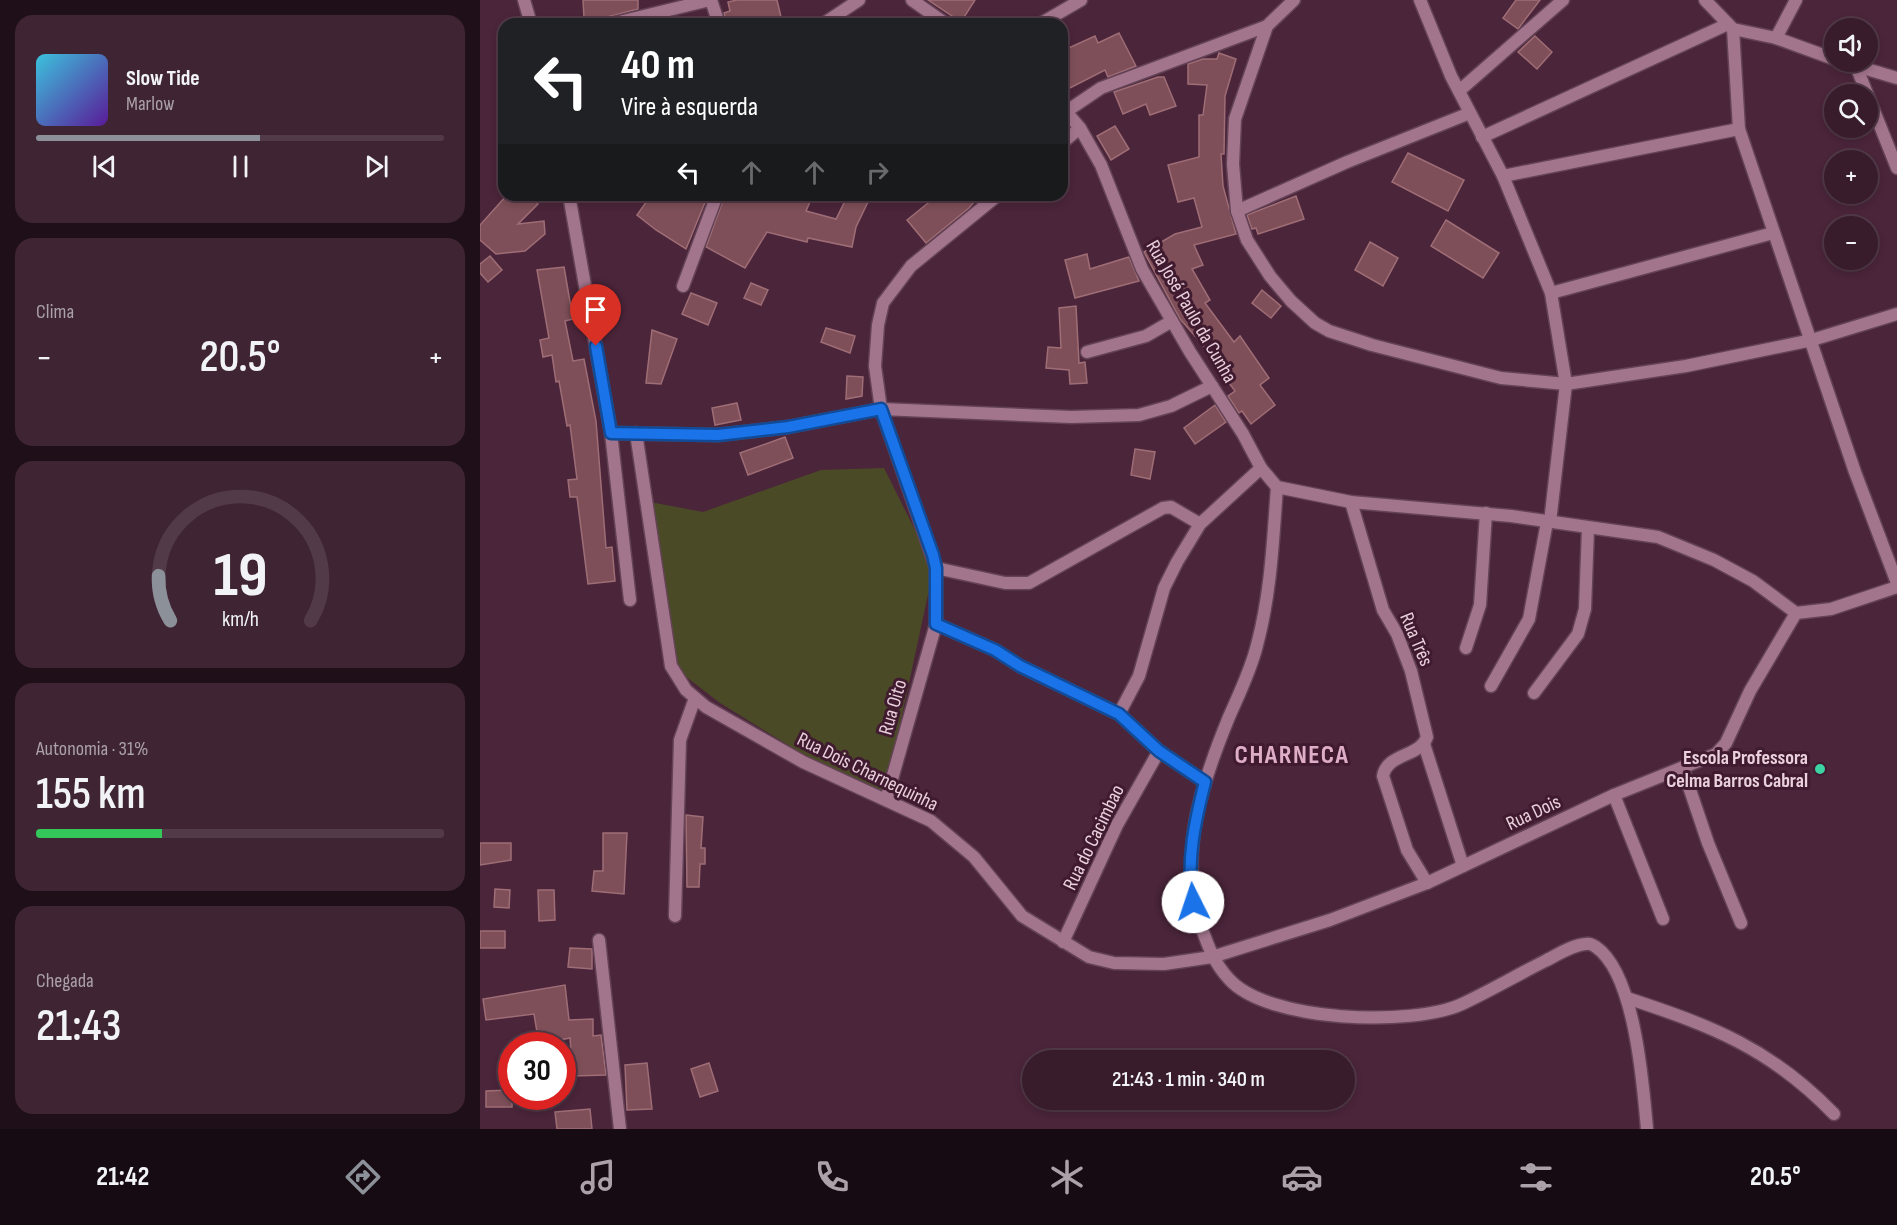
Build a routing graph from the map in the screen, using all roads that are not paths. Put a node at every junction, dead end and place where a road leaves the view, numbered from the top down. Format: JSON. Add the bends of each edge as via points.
{"nodes":[{"id":1,"x":524,"y":0,"type":"edge"},
{"id":2,"x":710,"y":0,"type":"edge"},
{"id":3,"x":859,"y":0,"type":"edge"},
{"id":4,"x":912,"y":0,"type":"edge"},
{"id":5,"x":1081,"y":0,"type":"edge"},
{"id":6,"x":1294,"y":0,"type":"edge"},
{"id":7,"x":1420,"y":0,"type":"edge"},
{"id":8,"x":1563,"y":0,"type":"edge"},
{"id":9,"x":1705,"y":0,"type":"edge"},
{"id":10,"x":1796,"y":0,"type":"edge"},
{"id":11,"x":529,"y":18,"type":"edge"},
{"id":12,"x":636,"y":18,"type":"edge"},
{"id":13,"x":717,"y":18,"type":"edge"},
{"id":14,"x":832,"y":18,"type":"edge"},
{"id":15,"x":938,"y":18,"type":"edge"},
{"id":16,"x":1050,"y":18,"type":"edge"},
{"id":17,"x":1268,"y":26,"type":"junction"},
{"id":18,"x":1730,"y":26,"type":"junction"},
{"id":19,"x":1776,"y":38,"type":"junction"},
{"id":20,"x":1824,"y":55,"type":"edge"},
{"id":21,"x":1858,"y":72,"type":"edge"},
{"id":22,"x":1876,"y":72,"type":"edge"},
{"id":23,"x":1897,"y":78,"type":"edge"},
{"id":24,"x":1459,"y":91,"type":"junction"},
{"id":25,"x":1068,"y":107,"type":"edge"},
{"id":26,"x":1470,"y":113,"type":"junction"},
{"id":27,"x":1068,"y":114,"type":"edge"},
{"id":28,"x":1080,"y":128,"type":"junction"},
{"id":29,"x":1739,"y":129,"type":"junction"},
{"id":30,"x":1482,"y":137,"type":"junction"},
{"id":31,"x":1068,"y":138,"type":"edge"},
{"id":32,"x":1897,"y":168,"type":"edge"},
{"id":33,"x":1503,"y":176,"type":"junction"},
{"id":34,"x":570,"y":201,"type":"edge"},
{"id":35,"x":715,"y":201,"type":"edge"},
{"id":36,"x":991,"y":201,"type":"edge"},
{"id":37,"x":1237,"y":211,"type":"junction"},
{"id":38,"x":1773,"y":233,"type":"junction"},
{"id":39,"x":683,"y":286,"type":"dead end"},
{"id":40,"x":1551,"y":293,"type":"junction"},
{"id":41,"x":1897,"y":314,"type":"edge"},
{"id":42,"x":1172,"y":321,"type":"junction"},
{"id":43,"x":1812,"y":340,"type":"junction"},
{"id":44,"x":1087,"y":352,"type":"dead end"},
{"id":45,"x":1566,"y":384,"type":"junction"},
{"id":46,"x":1212,"y":386,"type":"junction"},
{"id":47,"x":881,"y":409,"type":"junction"},
{"id":48,"x":611,"y":433,"type":"junction"},
{"id":49,"x":636,"y":433,"type":"junction"},
{"id":50,"x":1261,"y":468,"type":"junction"},
{"id":51,"x":1277,"y":487,"type":"junction"},
{"id":52,"x":1351,"y":502,"type":"junction"},
{"id":53,"x":1486,"y":513,"type":"junction"},
{"id":54,"x":1548,"y":522,"type":"junction"},
{"id":55,"x":1200,"y":524,"type":"junction"},
{"id":56,"x":1588,"y":528,"type":"junction"},
{"id":57,"x":936,"y":568,"type":"junction"},
{"id":58,"x":1897,"y":585,"type":"edge"},
{"id":59,"x":630,"y":600,"type":"dead end"},
{"id":60,"x":1796,"y":613,"type":"junction"},
{"id":61,"x":936,"y":624,"type":"junction"},
{"id":62,"x":1466,"y":648,"type":"dead end"},
{"id":63,"x":1491,"y":686,"type":"dead end"},
{"id":64,"x":1534,"y":693,"type":"dead end"},
{"id":65,"x":695,"y":698,"type":"junction"},
{"id":66,"x":1119,"y":714,"type":"junction"},
{"id":67,"x":1424,"y":744,"type":"junction"},
{"id":68,"x":1159,"y":751,"type":"junction"},
{"id":69,"x":1683,"y":769,"type":"junction"},
{"id":70,"x":1205,"y":782,"type":"junction"},
{"id":71,"x":1614,"y":795,"type":"junction"},
{"id":72,"x":886,"y":800,"type":"junction"},
{"id":73,"x":1463,"y":866,"type":"junction"},
{"id":74,"x":1427,"y":883,"type":"junction"},
{"id":75,"x":675,"y":916,"type":"dead end"},
{"id":76,"x":1663,"y":920,"type":"dead end"},
{"id":77,"x":1741,"y":923,"type":"dead end"},
{"id":78,"x":599,"y":940,"type":"dead end"},
{"id":79,"x":1064,"y":942,"type":"junction"},
{"id":80,"x":1212,"y":957,"type":"junction"},
{"id":81,"x":1627,"y":998,"type":"junction"},
{"id":82,"x":1834,"y":1114,"type":"dead end"},
{"id":83,"x":620,"y":1129,"type":"edge"},
{"id":84,"x":1647,"y":1129,"type":"edge"}],
"edges":[{"from":1,"to":11,"type":"street"},
{"from":2,"to":12,"type":"street"},
{"from":2,"to":13,"type":"street"},
{"from":3,"to":14,"type":"street"},
{"from":4,"to":15,"type":"street"},
{"from":5,"to":16,"type":"street"},
{"from":6,"to":17,"type":"street"},
{"from":7,"to":24,"type":"street"},
{"from":8,"to":24,"type":"street"},
{"from":9,"to":18,"type":"street"},
{"from":10,"to":19,"type":"street"},
{"from":17,"to":25,"type":"street","via":[[1101,88]]},
{"from":17,"to":37,"type":"street","via":[[1235,119]]},
{"from":18,"to":19,"type":"street"},
{"from":18,"to":29,"type":"street"},
{"from":18,"to":30,"type":"street"},
{"from":19,"to":20,"type":"street"},
{"from":21,"to":32,"type":"street"},
{"from":22,"to":23,"type":"street"},
{"from":24,"to":26,"type":"street"},
{"from":26,"to":30,"type":"street"},
{"from":26,"to":37,"type":"street"},
{"from":27,"to":28,"type":"street","name":"Rua José Paulo da Cunha"},
{"from":28,"to":31,"type":"street"},
{"from":28,"to":42,"type":"street","name":"Rua José Paulo da Cunha","via":[[1101,165],[1142,269]]},
{"from":29,"to":33,"type":"street"},
{"from":29,"to":38,"type":"street"},
{"from":30,"to":33,"type":"street"},
{"from":33,"to":40,"type":"street"},
{"from":34,"to":48,"type":"street"},
{"from":35,"to":39,"type":"street"},
{"from":36,"to":47,"type":"street","name":"Rua Oito","via":[[911,266],[883,303],[875,346]]},
{"from":37,"to":45,"type":"street","via":[[1247,240],[1270,276],[1291,301],[1329,331],[1501,378]]},
{"from":38,"to":40,"type":"street"},
{"from":38,"to":43,"type":"street"},
{"from":40,"to":45,"type":"street"},
{"from":41,"to":43,"type":"street"},
{"from":42,"to":44,"type":"street","via":[[1146,336]]},
{"from":42,"to":46,"type":"street","name":"Rua José Paulo da Cunha"},
{"from":43,"to":45,"type":"street","via":[[1686,366]]},
{"from":43,"to":58,"type":"street"},
{"from":45,"to":54,"type":"street"},
{"from":46,"to":47,"type":"street","via":[[1171,406],[1139,415],[1071,417]]},
{"from":46,"to":50,"type":"street","name":"Rua José Paulo da Cunha"},
{"from":47,"to":49,"type":"street","via":[[788,427],[718,435]]},
{"from":47,"to":57,"type":"street","name":"Rua Oito"},
{"from":48,"to":49,"type":"street"},
{"from":48,"to":59,"type":"street"},
{"from":49,"to":65,"type":"street","name":"Rua Dois Charnequinha","via":[[671,666]]},
{"from":50,"to":51,"type":"street","name":"Rua José Paulo da Cunha"},
{"from":50,"to":55,"type":"street"},
{"from":51,"to":52,"type":"street"},
{"from":51,"to":70,"type":"street","via":[[1271,571],[1257,648]]},
{"from":52,"to":53,"type":"street"},
{"from":52,"to":67,"type":"street","name":"Rua Três","via":[[1383,610],[1411,671],[1427,736]]},
{"from":53,"to":54,"type":"street"},
{"from":53,"to":62,"type":"street","via":[[1480,605]]},
{"from":54,"to":56,"type":"street"},
{"from":54,"to":63,"type":"street","via":[[1529,619]]},
{"from":55,"to":57,"type":"street","via":[[1166,507],[1029,583],[1005,583]]},
{"from":55,"to":66,"type":"street","via":[[1164,588],[1139,676]]},
{"from":56,"to":60,"type":"street","via":[[1658,537],[1681,546],[1753,581]]},
{"from":56,"to":64,"type":"street","via":[[1585,609],[1578,634]]},
{"from":57,"to":61,"type":"street","name":"Rua Oito"},
{"from":58,"to":60,"type":"street","via":[[1831,609]]},
{"from":60,"to":69,"type":"street","name":"Rua Dois","via":[[1750,691],[1722,749]]},
{"from":61,"to":66,"type":"street"},
{"from":61,"to":72,"type":"street","name":"Rua Oito"},
{"from":65,"to":72,"type":"street","name":"Rua Dois Charnequinha","via":[[803,762]]},
{"from":65,"to":75,"type":"street","via":[[680,740]]},
{"from":66,"to":68,"type":"street"},
{"from":67,"to":73,"type":"street","name":"Rua Três"},
{"from":67,"to":74,"type":"street","via":[[1389,763],[1383,773],[1407,850]]},
{"from":68,"to":70,"type":"street"},
{"from":68,"to":79,"type":"street","name":"Rua do Cacimbao","via":[[1117,825]]},
{"from":69,"to":71,"type":"street","name":"Rua Dois"},
{"from":69,"to":77,"type":"street"},
{"from":70,"to":80,"type":"street","via":[[1194,826],[1191,887]]},
{"from":71,"to":73,"type":"street","name":"Rua Dois"},
{"from":71,"to":76,"type":"street"},
{"from":72,"to":79,"type":"street","name":"Rua Dois Charnequinha","via":[[931,821],[974,857],[1014,909]]},
{"from":73,"to":74,"type":"street","name":"Rua Dois"},
{"from":74,"to":80,"type":"street","name":"Rua Dois","via":[[1330,920]]},
{"from":78,"to":83,"type":"street"},
{"from":79,"to":80,"type":"street","name":"Rua Dois Charnequinha","via":[[1089,957],[1114,963],[1164,964]]},
{"from":80,"to":81,"type":"street","via":[[1229,980],[1255,997],[1287,1008],[1345,1017],[1438,1011],[1459,1005],[1586,943],[1595,946],[1608,961]]},
{"from":81,"to":82,"type":"street","via":[[1699,1022],[1751,1047],[1794,1076]]},
{"from":81,"to":84,"type":"street"}]}
